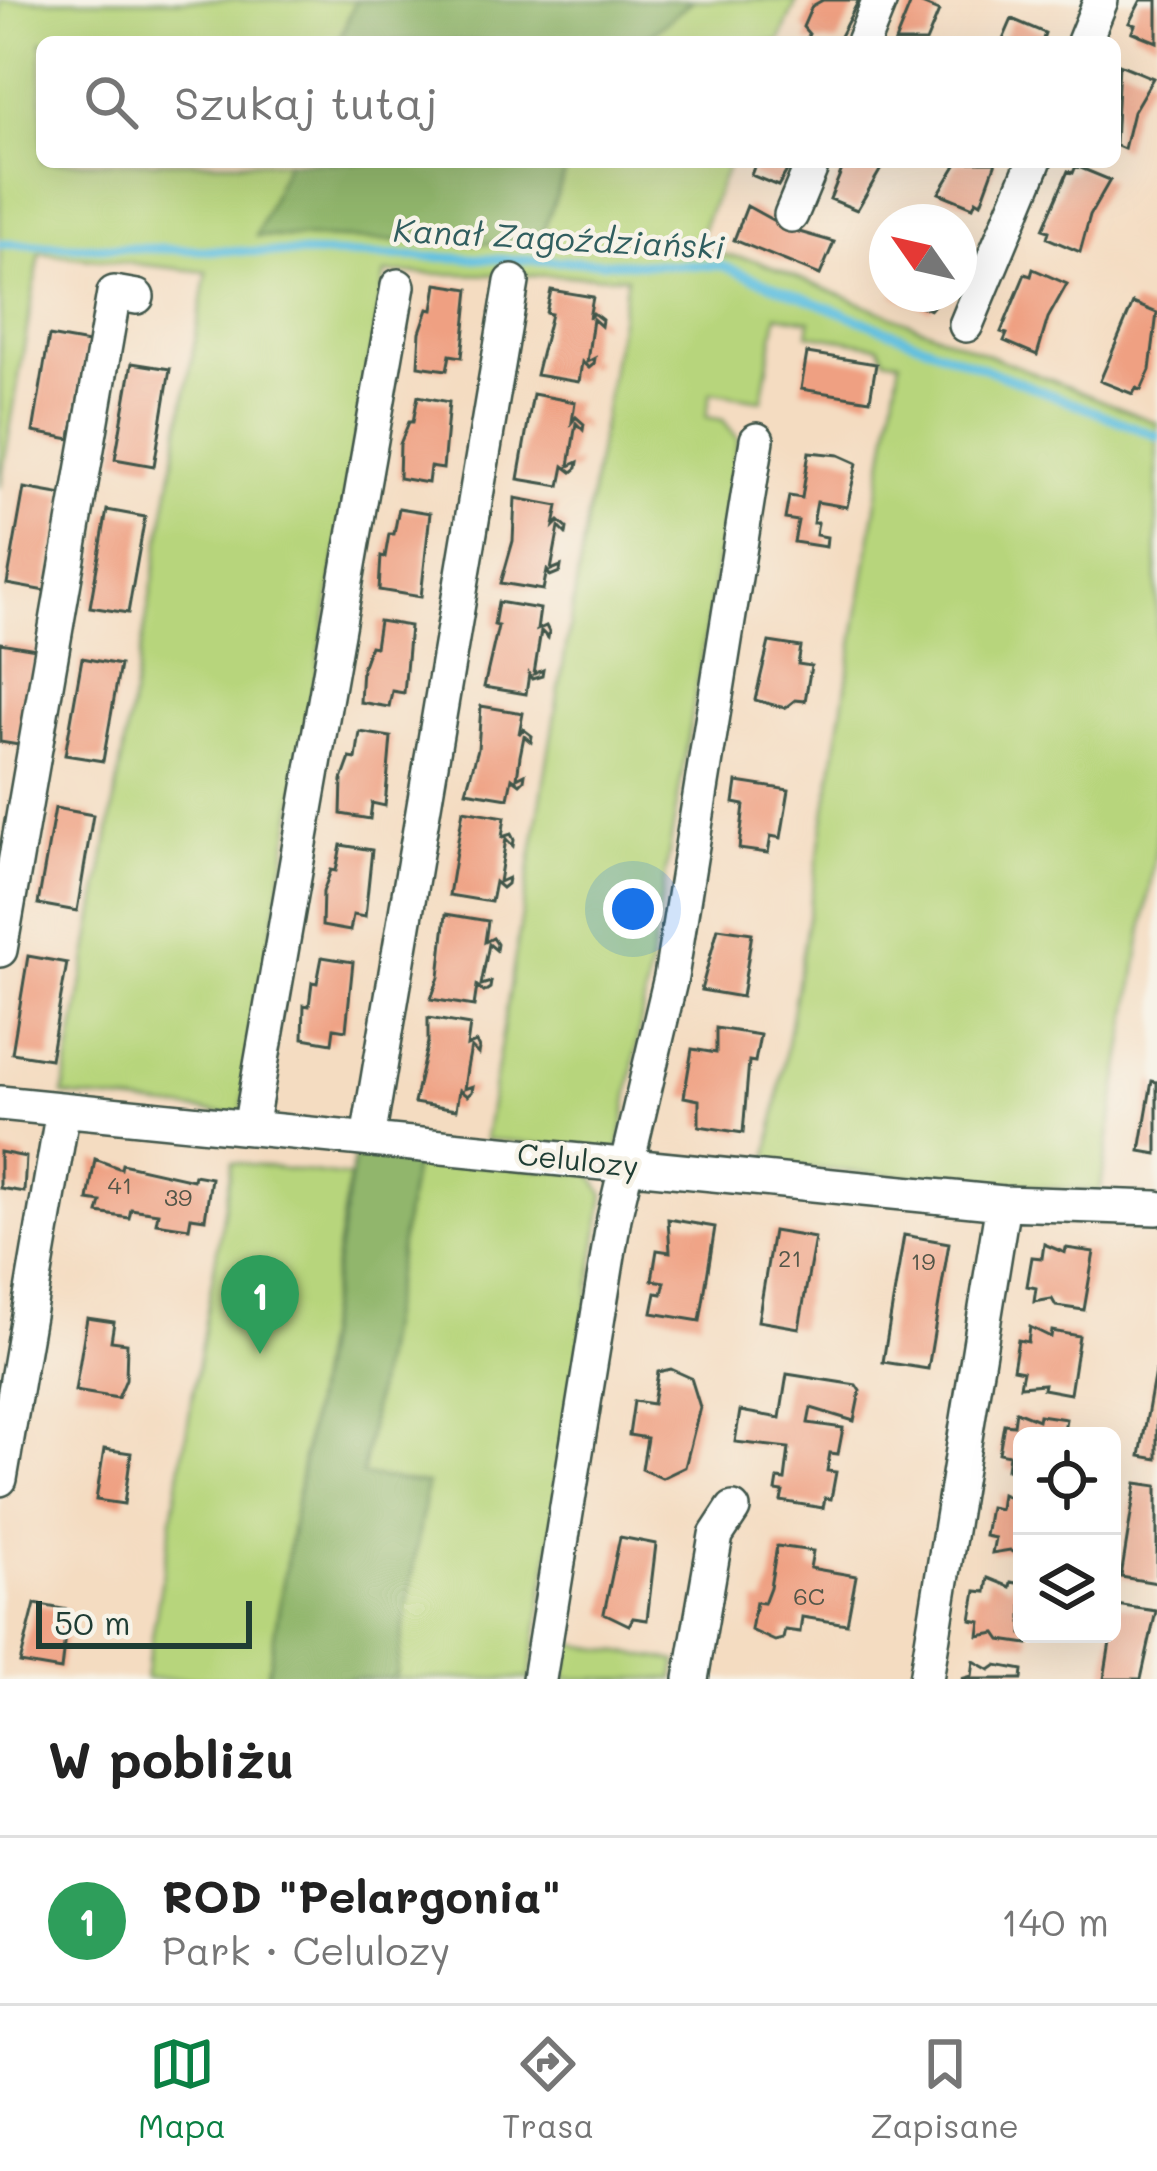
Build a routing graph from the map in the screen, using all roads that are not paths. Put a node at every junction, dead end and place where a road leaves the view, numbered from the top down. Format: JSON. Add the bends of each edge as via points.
{"nodes":[{"id":1,"x":880,"y":0,"type":"edge"},
{"id":2,"x":1101,"y":0,"type":"edge"},
{"id":3,"x":865,"y":36,"type":"edge"},
{"id":4,"x":1086,"y":36,"type":"edge"},
{"id":5,"x":811,"y":168,"type":"edge"},
{"id":6,"x":1031,"y":168,"type":"edge"},
{"id":7,"x":791,"y":215,"type":"dead end"},
{"id":8,"x":512,"y":282,"type":"dead end"},
{"id":9,"x":398,"y":286,"type":"dead end"},
{"id":10,"x":137,"y":296,"type":"dead end"},
{"id":11,"x":966,"y":325,"type":"dead end"},
{"id":12,"x":757,"y":440,"type":"dead end"},
{"id":13,"x":0,"y":950,"type":"edge"},
{"id":14,"x":0,"y":1103,"type":"edge"},
{"id":15,"x":63,"y":1110,"type":"junction"},
{"id":16,"x":250,"y":1127,"type":"junction"},
{"id":17,"x":368,"y":1139,"type":"junction"},
{"id":18,"x":627,"y":1164,"type":"junction"},
{"id":19,"x":1003,"y":1203,"type":"junction"},
{"id":20,"x":1157,"y":1208,"type":"edge"},
{"id":21,"x":0,"y":1479,"type":"edge"},
{"id":22,"x":733,"y":1509,"type":"dead end"},
{"id":23,"x":539,"y":1679,"type":"edge"},
{"id":24,"x":691,"y":1679,"type":"edge"},
{"id":25,"x":926,"y":1679,"type":"edge"}],
"edges":[{"from":1,"to":3,"type":"street"},
{"from":2,"to":4,"type":"street"},
{"from":5,"to":7,"type":"street"},
{"from":6,"to":11,"type":"street"},
{"from":8,"to":17,"type":"street"},
{"from":9,"to":16,"type":"street"},
{"from":10,"to":13,"type":"street","via":[[114,293]]},
{"from":12,"to":18,"type":"street","via":[[671,977]]},
{"from":14,"to":15,"type":"street","name":"Celulozy"},
{"from":15,"to":16,"type":"street","name":"Celulozy"},
{"from":15,"to":21,"type":"street"},
{"from":16,"to":17,"type":"street","name":"Celulozy"},
{"from":17,"to":18,"type":"street","name":"Celulozy"},
{"from":18,"to":19,"type":"street","name":"Celulozy"},
{"from":18,"to":23,"type":"street"},
{"from":19,"to":20,"type":"street","name":"Celulozy"},
{"from":19,"to":25,"type":"street"},
{"from":22,"to":24,"type":"street","via":[[713,1549]]}]}
